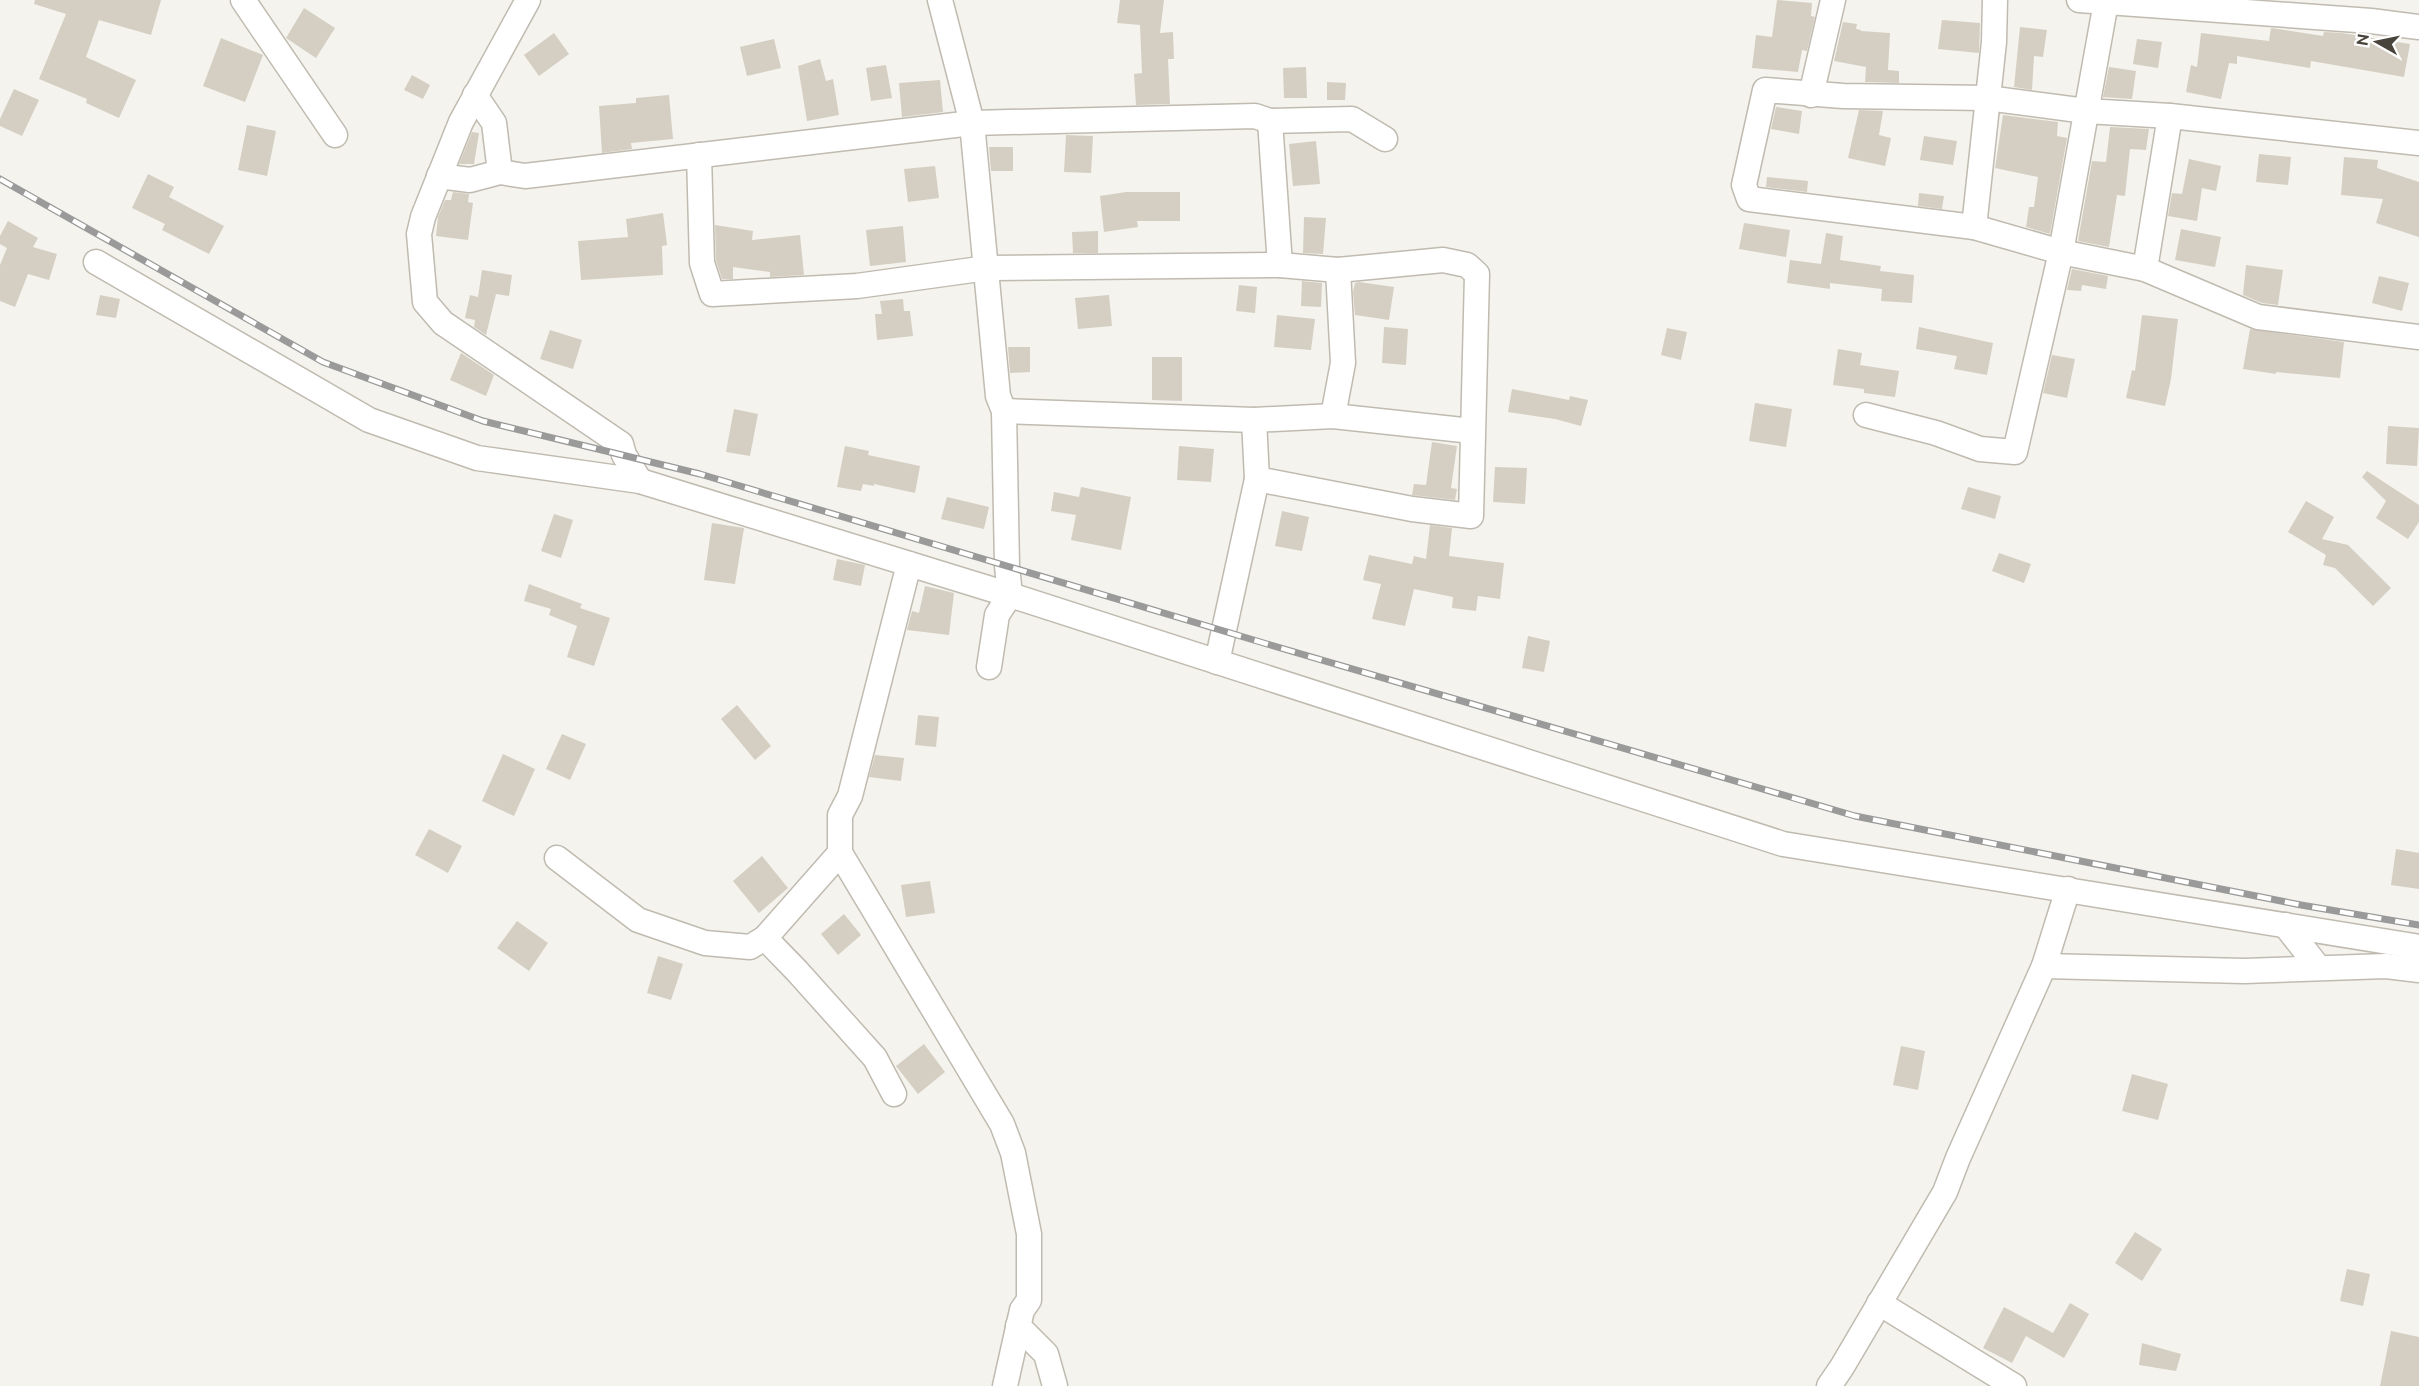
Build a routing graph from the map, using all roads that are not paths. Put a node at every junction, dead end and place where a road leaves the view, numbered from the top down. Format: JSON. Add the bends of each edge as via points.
{"nodes":[{"id":1,"x":243,"y":0,"type":"edge"},
{"id":2,"x":528,"y":0,"type":"edge"},
{"id":3,"x":940,"y":0,"type":"edge"},
{"id":4,"x":1833,"y":0,"type":"edge"},
{"id":5,"x":1995,"y":0,"type":"edge"},
{"id":6,"x":2079,"y":0,"type":"edge"},
{"id":7,"x":2106,"y":2,"type":"junction"},
{"id":8,"x":2182,"y":4,"type":"edge"},
{"id":9,"x":2264,"y":7,"type":"edge"},
{"id":10,"x":2419,"y":27,"type":"edge"},
{"id":11,"x":475,"y":95,"type":"junction"},
{"id":12,"x":1811,"y":95,"type":"junction"},
{"id":13,"x":1987,"y":98,"type":"junction"},
{"id":14,"x":2086,"y":111,"type":"junction"},
{"id":15,"x":2170,"y":116,"type":"junction"},
{"id":16,"x":1270,"y":121,"type":"junction"},
{"id":17,"x":972,"y":123,"type":"junction"},
{"id":18,"x":335,"y":135,"type":"dead end"},
{"id":19,"x":1385,"y":139,"type":"dead end"},
{"id":20,"x":2419,"y":143,"type":"edge"},
{"id":21,"x":699,"y":155,"type":"junction"},
{"id":22,"x":500,"y":172,"type":"junction"},
{"id":23,"x":439,"y":176,"type":"junction"},
{"id":24,"x":1974,"y":227,"type":"junction"},
{"id":25,"x":2061,"y":252,"type":"junction"},
{"id":26,"x":96,"y":262,"type":"dead end"},
{"id":27,"x":1280,"y":265,"type":"junction"},
{"id":28,"x":987,"y":268,"type":"junction"},
{"id":29,"x":2145,"y":269,"type":"junction"},
{"id":30,"x":1338,"y":270,"type":"junction"},
{"id":31,"x":2419,"y":337,"type":"edge"},
{"id":32,"x":1004,"y":411,"type":"junction"},
{"id":33,"x":1866,"y":414,"type":"dead end"},
{"id":34,"x":1333,"y":416,"type":"junction"},
{"id":35,"x":1254,"y":420,"type":"junction"},
{"id":36,"x":1472,"y":431,"type":"junction"},
{"id":37,"x":1257,"y":479,"type":"junction"},
{"id":38,"x":640,"y":481,"type":"junction"},
{"id":39,"x":909,"y":564,"type":"junction"},
{"id":40,"x":1010,"y":595,"type":"junction"},
{"id":41,"x":1217,"y":662,"type":"junction"},
{"id":42,"x":989,"y":667,"type":"dead end"},
{"id":43,"x":840,"y":853,"type":"junction"},
{"id":44,"x":557,"y":858,"type":"dead end"},
{"id":45,"x":2068,"y":889,"type":"junction"},
{"id":46,"x":2285,"y":925,"type":"junction"},
{"id":47,"x":765,"y":938,"type":"junction"},
{"id":48,"x":2419,"y":947,"type":"edge"},
{"id":49,"x":2044,"y":966,"type":"junction"},
{"id":50,"x":2318,"y":967,"type":"junction"},
{"id":51,"x":2419,"y":970,"type":"edge"},
{"id":52,"x":894,"y":1094,"type":"dead end"},
{"id":53,"x":1880,"y":1304,"type":"junction"},
{"id":54,"x":1018,"y":1326,"type":"junction"},
{"id":55,"x":1005,"y":1386,"type":"edge"},
{"id":56,"x":1055,"y":1386,"type":"edge"},
{"id":57,"x":1829,"y":1386,"type":"edge"},
{"id":58,"x":2014,"y":1386,"type":"edge"}],
"edges":[{"from":1,"to":18,"type":"street"},
{"from":2,"to":11,"type":"street"},
{"from":3,"to":17,"type":"street"},
{"from":4,"to":12,"type":"street"},
{"from":5,"to":13,"type":"street"},
{"from":6,"to":7,"type":"street"},
{"from":7,"to":8,"type":"street"},
{"from":7,"to":14,"type":"street"},
{"from":8,"to":9,"type":"street"},
{"from":9,"to":10,"type":"street"},
{"from":11,"to":22,"type":"street","via":[[494,123]]},
{"from":11,"to":23,"type":"street"},
{"from":12,"to":13,"type":"street"},
{"from":12,"to":24,"type":"street","via":[[1765,90],[1744,185],[1749,199]]},
{"from":13,"to":14,"type":"street"},
{"from":13,"to":24,"type":"street"},
{"from":14,"to":15,"type":"street"},
{"from":14,"to":25,"type":"street"},
{"from":15,"to":20,"type":"street"},
{"from":15,"to":29,"type":"street"},
{"from":16,"to":17,"type":"street","via":[[1255,116]]},
{"from":16,"to":19,"type":"street","via":[[1352,119]]},
{"from":16,"to":27,"type":"street"},
{"from":17,"to":21,"type":"street"},
{"from":17,"to":28,"type":"street"},
{"from":21,"to":22,"type":"street","via":[[525,176]]},
{"from":21,"to":28,"type":"street","via":[[702,263],[712,294],[857,286]]},
{"from":22,"to":23,"type":"street","via":[[470,180]]},
{"from":23,"to":38,"type":"street","via":[[419,234],[425,302],[430,311],[621,444]]},
{"from":24,"to":25,"type":"street"},
{"from":25,"to":29,"type":"street"},
{"from":25,"to":33,"type":"street","via":[[2015,452],[1980,449]]},
{"from":26,"to":38,"type":"street","via":[[369,420],[477,458]]},
{"from":27,"to":28,"type":"street"},
{"from":27,"to":30,"type":"street"},
{"from":28,"to":32,"type":"street","via":[[998,396]]},
{"from":29,"to":31,"type":"street","via":[[2258,317]]},
{"from":30,"to":34,"type":"street","via":[[1343,363]]},
{"from":30,"to":36,"type":"street","via":[[1443,260],[1467,265],[1477,274]]},
{"from":32,"to":35,"type":"street"},
{"from":32,"to":40,"type":"street"},
{"from":34,"to":35,"type":"street"},
{"from":34,"to":36,"type":"street"},
{"from":35,"to":37,"type":"street"},
{"from":36,"to":37,"type":"street","via":[[1471,516],[1412,509]]},
{"from":37,"to":41,"type":"street"},
{"from":38,"to":39,"type":"street"},
{"from":39,"to":40,"type":"street"},
{"from":39,"to":43,"type":"street","via":[[850,796],[840,815]]},
{"from":40,"to":41,"type":"street"},
{"from":40,"to":42,"type":"street","via":[[997,615]]},
{"from":41,"to":45,"type":"street","via":[[1783,844]]},
{"from":43,"to":47,"type":"street"},
{"from":43,"to":54,"type":"street","via":[[1002,1124],[1029,1234],[1029,1300]]},
{"from":44,"to":47,"type":"street","via":[[638,920],[705,943],[750,947]]},
{"from":45,"to":46,"type":"street"},
{"from":45,"to":49,"type":"street"},
{"from":46,"to":48,"type":"street"},
{"from":46,"to":50,"type":"street"},
{"from":47,"to":52,"type":"street","via":[[875,1058]]},
{"from":49,"to":50,"type":"street","via":[[2244,971]]},
{"from":49,"to":53,"type":"street","via":[[1945,1192]]},
{"from":50,"to":51,"type":"street"},
{"from":53,"to":57,"type":"street"},
{"from":53,"to":58,"type":"street"},
{"from":54,"to":55,"type":"street"},
{"from":54,"to":56,"type":"street","via":[[1046,1354]]}]}
